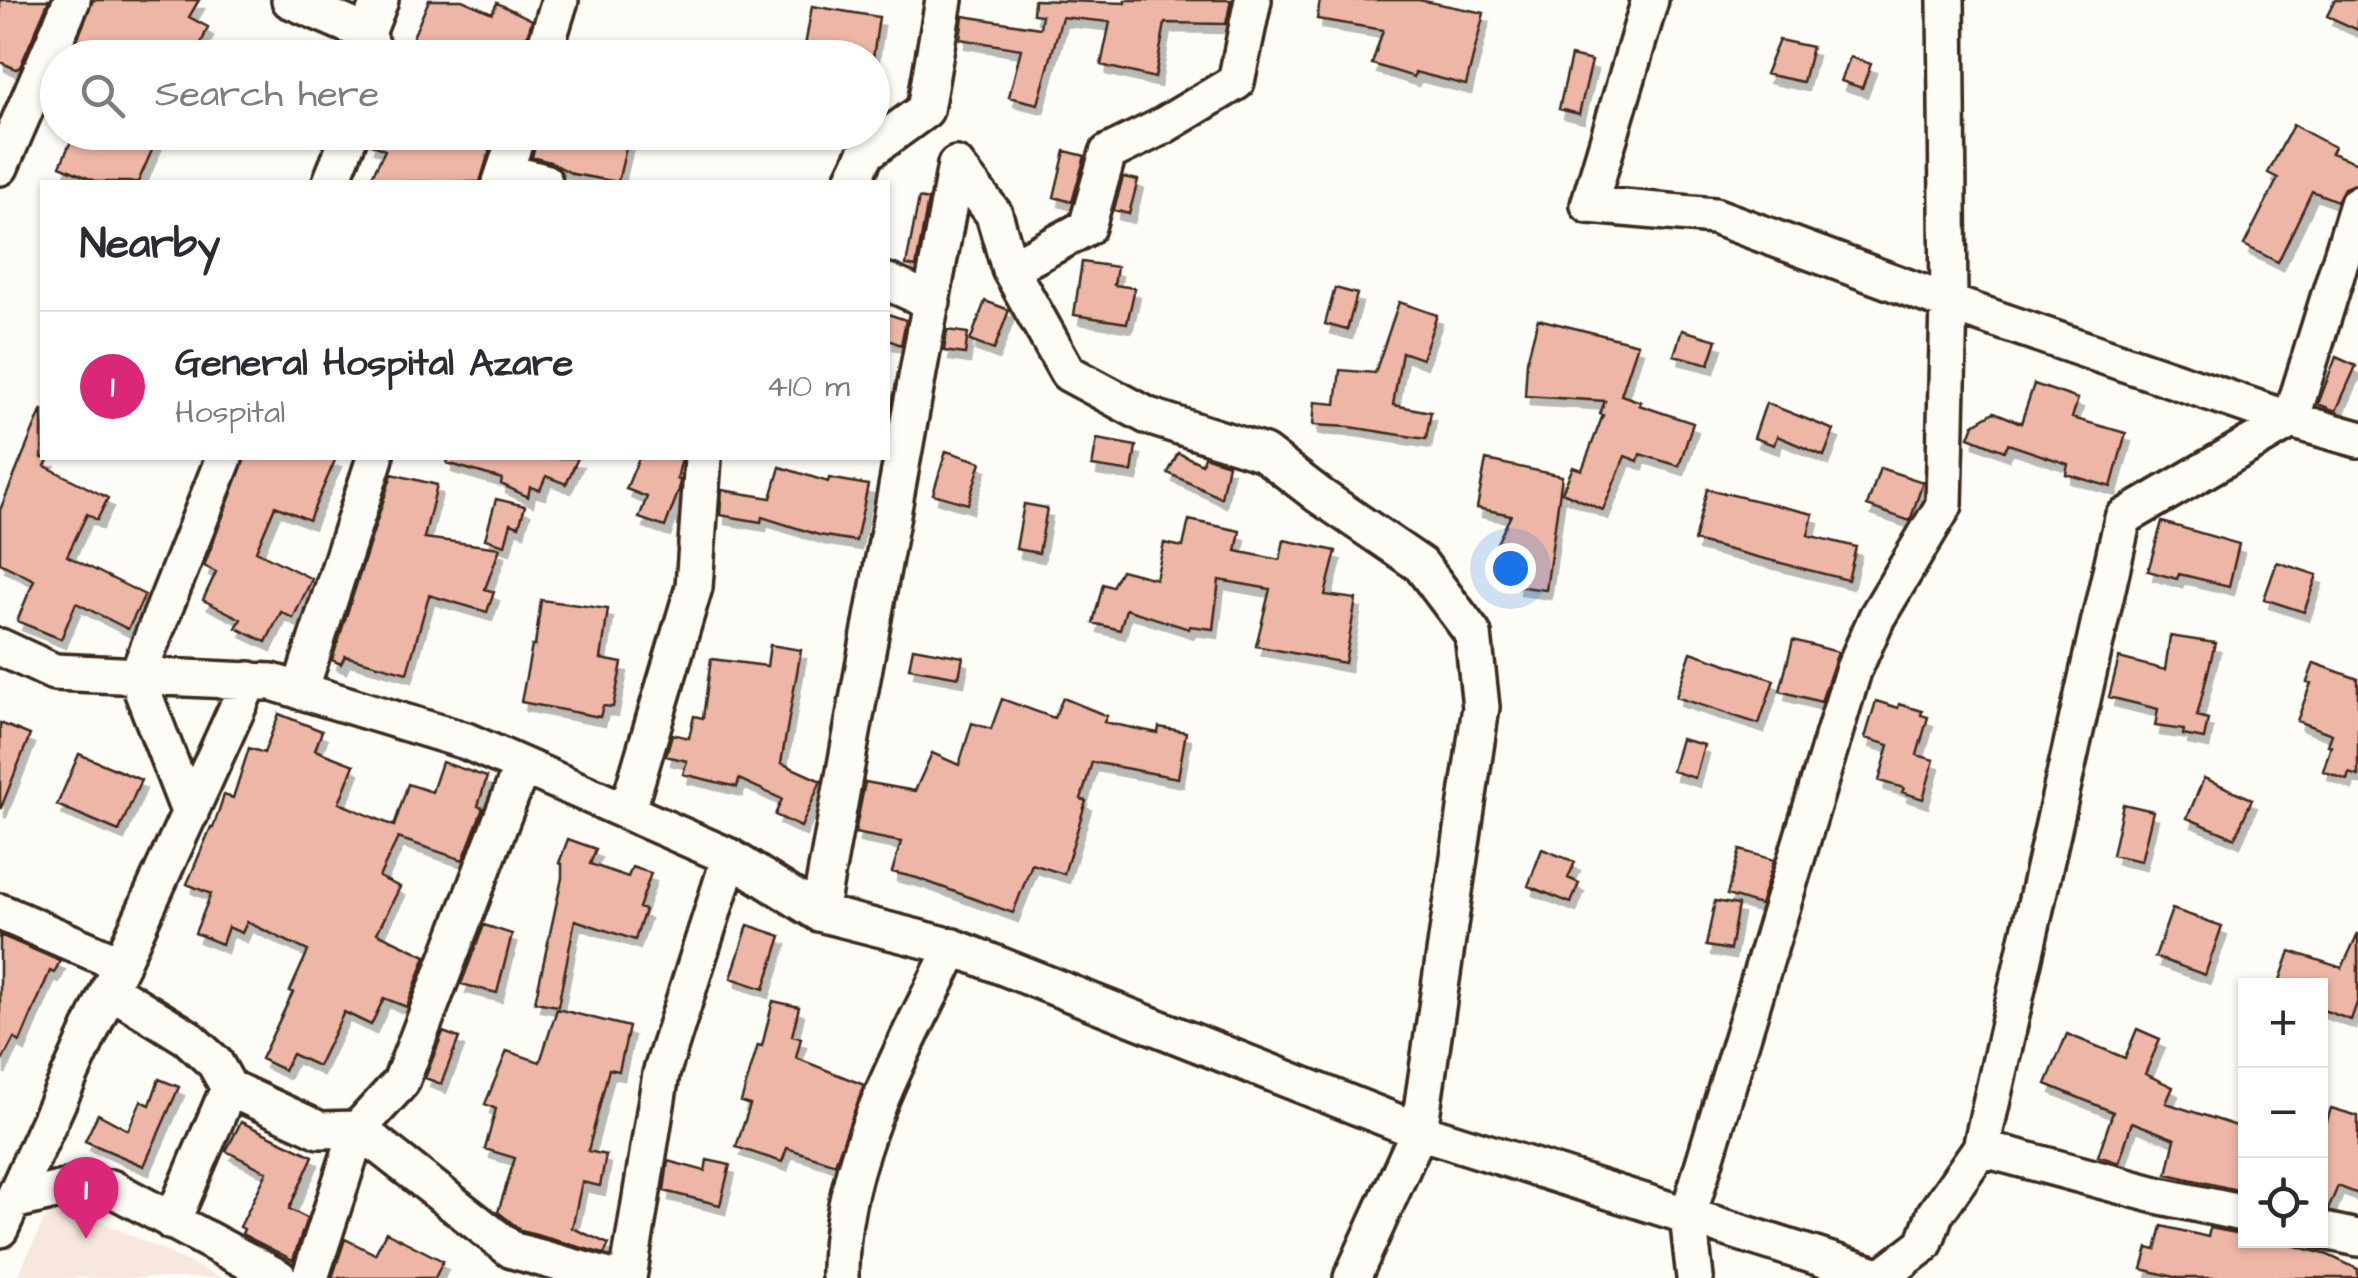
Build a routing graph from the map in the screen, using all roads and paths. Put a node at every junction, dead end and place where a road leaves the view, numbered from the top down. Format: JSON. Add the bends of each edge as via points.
{"nodes":[{"id":1,"x":72,"y":0,"type":"edge"},
{"id":2,"x":290,"y":0,"type":"edge"},
{"id":3,"x":380,"y":0,"type":"edge"},
{"id":4,"x":560,"y":0,"type":"edge"},
{"id":5,"x":944,"y":0,"type":"edge"},
{"id":6,"x":1253,"y":0,"type":"edge"},
{"id":7,"x":1650,"y":0,"type":"edge"},
{"id":8,"x":1946,"y":0,"type":"edge"},
{"id":9,"x":55,"y":40,"type":"edge"},
{"id":10,"x":362,"y":40,"type":"edge"},
{"id":11,"x":372,"y":40,"type":"edge"},
{"id":12,"x":548,"y":40,"type":"edge"},
{"id":13,"x":40,"y":74,"type":"edge"},
{"id":14,"x":890,"y":136,"type":"edge"},
{"id":15,"x":344,"y":150,"type":"edge"},
{"id":16,"x":512,"y":150,"type":"edge"},
{"id":17,"x":870,"y":150,"type":"edge"},
{"id":18,"x":0,"y":167,"type":"edge"},
{"id":19,"x":503,"y":177,"type":"edge"},
{"id":20,"x":333,"y":180,"type":"edge"},
{"id":21,"x":853,"y":180,"type":"edge"},
{"id":22,"x":2358,"y":204,"type":"edge"},
{"id":23,"x":1010,"y":269,"type":"junction"},
{"id":24,"x":890,"y":283,"type":"edge"},
{"id":25,"x":932,"y":302,"type":"junction"},
{"id":26,"x":1948,"y":302,"type":"junction"},
{"id":27,"x":2291,"y":420,"type":"junction"},
{"id":28,"x":2358,"y":440,"type":"edge"},
{"id":29,"x":223,"y":460,"type":"edge"},
{"id":30,"x":374,"y":460,"type":"edge"},
{"id":31,"x":704,"y":460,"type":"edge"},
{"id":32,"x":0,"y":647,"type":"edge"},
{"id":33,"x":138,"y":677,"type":"junction"},
{"id":34,"x":250,"y":680,"type":"junction"},
{"id":35,"x":300,"y":691,"type":"junction"},
{"id":36,"x":522,"y":766,"type":"junction"},
{"id":37,"x":627,"y":812,"type":"junction"},
{"id":38,"x":190,"y":814,"type":"junction"},
{"id":39,"x":730,"y":857,"type":"junction"},
{"id":40,"x":0,"y":912,"type":"edge"},
{"id":41,"x":819,"y":913,"type":"junction"},
{"id":42,"x":953,"y":947,"type":"junction"},
{"id":43,"x":115,"y":976,"type":"junction"},
{"id":44,"x":229,"y":1088,"type":"junction"},
{"id":45,"x":358,"y":1130,"type":"junction"},
{"id":46,"x":1419,"y":1132,"type":"junction"},
{"id":47,"x":1981,"y":1148,"type":"junction"},
{"id":48,"x":2238,"y":1212,"type":"edge"},
{"id":49,"x":6,"y":1215,"type":"edge"},
{"id":50,"x":1688,"y":1216,"type":"junction"},
{"id":51,"x":172,"y":1222,"type":"junction"},
{"id":52,"x":2328,"y":1232,"type":"edge"},
{"id":53,"x":2358,"y":1238,"type":"edge"},
{"id":54,"x":1883,"y":1277,"type":"edge"},
{"id":55,"x":279,"y":1278,"type":"edge"},
{"id":56,"x":310,"y":1278,"type":"edge"},
{"id":57,"x":613,"y":1278,"type":"edge"},
{"id":58,"x":628,"y":1278,"type":"edge"},
{"id":59,"x":840,"y":1278,"type":"edge"},
{"id":60,"x":1352,"y":1278,"type":"edge"},
{"id":61,"x":1695,"y":1278,"type":"edge"}],
"edges":[{"from":1,"to":9,"type":"street"},
{"from":2,"to":10,"type":"street"},
{"from":3,"to":11,"type":"street"},
{"from":4,"to":12,"type":"street"},
{"from":5,"to":14,"type":"street","via":[[925,110]]},
{"from":6,"to":23,"type":"street","via":[[1236,82],[1108,153],[1087,227]]},
{"from":7,"to":26,"type":"street","via":[[1589,205],[1714,216]]},
{"from":8,"to":26,"type":"street"},
{"from":13,"to":18,"type":"street"},
{"from":15,"to":20,"type":"street"},
{"from":16,"to":19,"type":"street"},
{"from":17,"to":21,"type":"street"},
{"from":22,"to":27,"type":"street"},
{"from":23,"to":25,"type":"street","via":[[994,214],[956,165]]},
{"from":23,"to":46,"type":"street","via":[[1068,373],[1148,416],[1264,452],[1421,565],[1473,634],[1480,707]]},
{"from":24,"to":25,"type":"street"},
{"from":25,"to":41,"type":"street"},
{"from":26,"to":27,"type":"street"},
{"from":26,"to":50,"type":"street","via":[[1944,505],[1876,617],[1852,671]]},
{"from":27,"to":28,"type":"street"},
{"from":27,"to":47,"type":"street","via":[[2124,518]]},
{"from":29,"to":33,"type":"street"},
{"from":30,"to":35,"type":"street"},
{"from":31,"to":37,"type":"street","via":[[694,587]]},
{"from":32,"to":33,"type":"street","via":[[54,672]]},
{"from":33,"to":34,"type":"street"},
{"from":33,"to":38,"type":"street"},
{"from":34,"to":35,"type":"street"},
{"from":34,"to":38,"type":"street"},
{"from":35,"to":36,"type":"street"},
{"from":36,"to":37,"type":"street"},
{"from":36,"to":45,"type":"street","via":[[401,1082]]},
{"from":37,"to":39,"type":"street"},
{"from":38,"to":43,"type":"street"},
{"from":39,"to":41,"type":"street"},
{"from":39,"to":58,"type":"street","via":[[661,1074]]},
{"from":40,"to":43,"type":"street"},
{"from":41,"to":42,"type":"street"},
{"from":42,"to":46,"type":"street"},
{"from":42,"to":59,"type":"street","via":[[862,1139]]},
{"from":43,"to":44,"type":"street","via":[[215,1063]]},
{"from":43,"to":49,"type":"street"},
{"from":44,"to":45,"type":"street","via":[[320,1130]]},
{"from":44,"to":51,"type":"street"},
{"from":45,"to":56,"type":"street"},
{"from":45,"to":57,"type":"street","via":[[512,1250]]},
{"from":46,"to":50,"type":"street"},
{"from":46,"to":60,"type":"street"},
{"from":47,"to":48,"type":"street"},
{"from":47,"to":54,"type":"street","via":[[1934,1214],[1924,1244]]},
{"from":49,"to":51,"type":"street","via":[[72,1187],[112,1188]]},
{"from":50,"to":54,"type":"street"},
{"from":50,"to":61,"type":"street"},
{"from":51,"to":55,"type":"street"},
{"from":52,"to":53,"type":"street"}]}
